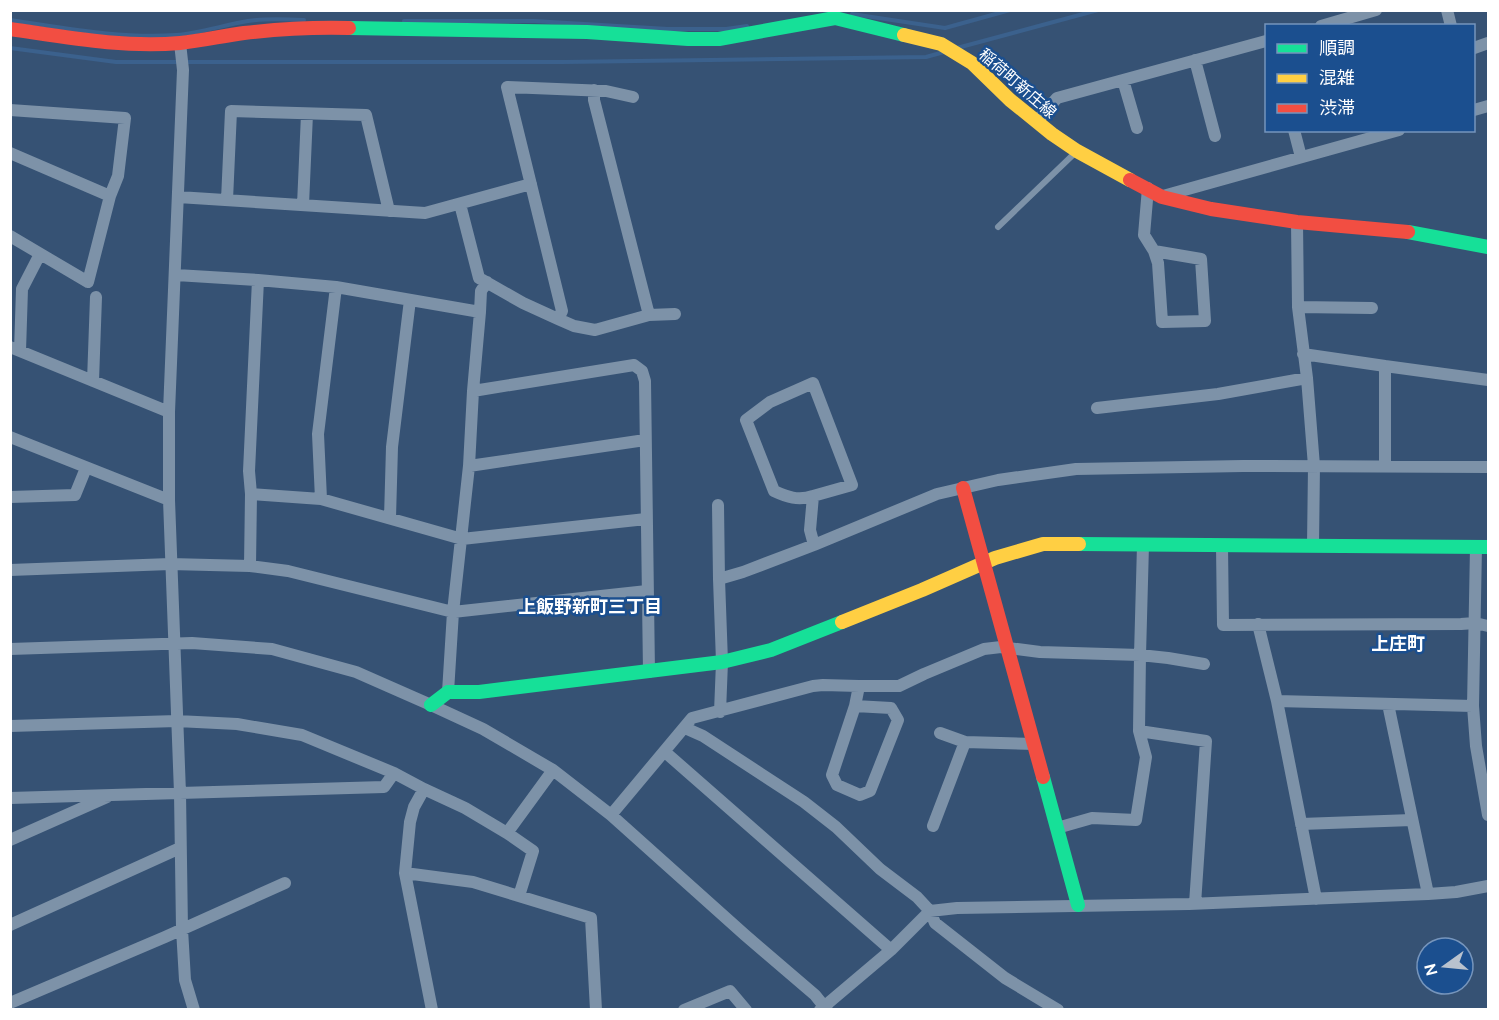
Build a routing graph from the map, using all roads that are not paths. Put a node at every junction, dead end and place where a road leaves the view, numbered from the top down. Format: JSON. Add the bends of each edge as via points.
{"nodes":[{"id":1,"x":1376,"y":10,"type":"edge"},
{"id":2,"x":834,"y":14,"type":"edge"},
{"id":3,"x":1328,"y":24,"type":"edge"},
{"id":4,"x":10,"y":29,"type":"edge"},
{"id":5,"x":1265,"y":40,"type":"edge"},
{"id":6,"x":180,"y":43,"type":"junction"},
{"id":7,"x":1195,"y":60,"type":"junction"},
{"id":8,"x":1124,"y":80,"type":"junction"},
{"id":9,"x":594,"y":90,"type":"junction"},
{"id":10,"x":633,"y":98,"type":"dead end"},
{"id":11,"x":10,"y":110,"type":"edge"},
{"id":12,"x":307,"y":114,"type":"junction"},
{"id":13,"x":1036,"y":121,"type":"junction"},
{"id":14,"x":1137,"y":128,"type":"dead end"},
{"id":15,"x":1295,"y":132,"type":"edge"},
{"id":16,"x":1392,"y":132,"type":"edge"},
{"id":17,"x":1215,"y":136,"type":"dead end"},
{"id":18,"x":1077,"y":151,"type":"junction"},
{"id":19,"x":10,"y":153,"type":"edge"},
{"id":20,"x":1301,"y":157,"type":"junction"},
{"id":21,"x":531,"y":184,"type":"junction"},
{"id":22,"x":1148,"y":188,"type":"junction"},
{"id":23,"x":110,"y":196,"type":"junction"},
{"id":24,"x":1162,"y":196,"type":"junction"},
{"id":25,"x":178,"y":197,"type":"junction"},
{"id":26,"x":228,"y":200,"type":"junction"},
{"id":27,"x":460,"y":204,"type":"junction"},
{"id":28,"x":303,"y":205,"type":"junction"},
{"id":29,"x":389,"y":211,"type":"junction"},
{"id":30,"x":1297,"y":222,"type":"junction"},
{"id":31,"x":998,"y":227,"type":"dead end"},
{"id":32,"x":10,"y":236,"type":"edge"},
{"id":33,"x":1488,"y":247,"type":"edge"},
{"id":34,"x":1154,"y":251,"type":"junction"},
{"id":35,"x":40,"y":254,"type":"junction"},
{"id":36,"x":176,"y":275,"type":"junction"},
{"id":37,"x":258,"y":280,"type":"junction"},
{"id":38,"x":487,"y":282,"type":"junction"},
{"id":39,"x":336,"y":287,"type":"junction"},
{"id":40,"x":96,"y":297,"type":"dead end"},
{"id":41,"x":410,"y":300,"type":"junction"},
{"id":42,"x":1298,"y":307,"type":"junction"},
{"id":43,"x":1372,"y":308,"type":"dead end"},
{"id":44,"x":480,"y":312,"type":"junction"},
{"id":45,"x":675,"y":314,"type":"dead end"},
{"id":46,"x":649,"y":315,"type":"junction"},
{"id":47,"x":558,"y":319,"type":"junction"},
{"id":48,"x":15,"y":349,"type":"edge"},
{"id":49,"x":1303,"y":354,"type":"junction"},
{"id":50,"x":1386,"y":366,"type":"junction"},
{"id":51,"x":1306,"y":378,"type":"junction"},
{"id":52,"x":1488,"y":380,"type":"edge"},
{"id":53,"x":93,"y":381,"type":"junction"},
{"id":54,"x":473,"y":391,"type":"junction"},
{"id":55,"x":1097,"y":408,"type":"dead end"},
{"id":56,"x":169,"y":412,"type":"junction"},
{"id":57,"x":10,"y":437,"type":"edge"},
{"id":58,"x":645,"y":440,"type":"junction"},
{"id":59,"x":469,"y":466,"type":"junction"},
{"id":60,"x":1314,"y":466,"type":"junction"},
{"id":61,"x":1385,"y":466,"type":"junction"},
{"id":62,"x":1488,"y":467,"type":"edge"},
{"id":63,"x":86,"y":468,"type":"junction"},
{"id":64,"x":963,"y":488,"type":"junction"},
{"id":65,"x":251,"y":494,"type":"junction"},
{"id":66,"x":813,"y":496,"type":"junction"},
{"id":67,"x":10,"y":497,"type":"edge"},
{"id":68,"x":321,"y":499,"type":"junction"},
{"id":69,"x":169,"y":500,"type":"junction"},
{"id":70,"x":718,"y":505,"type":"dead end"},
{"id":71,"x":390,"y":518,"type":"junction"},
{"id":72,"x":646,"y":519,"type":"junction"},
{"id":73,"x":462,"y":539,"type":"junction"},
{"id":74,"x":1143,"y":544,"type":"junction"},
{"id":75,"x":814,"y":545,"type":"junction"},
{"id":76,"x":1313,"y":545,"type":"junction"},
{"id":77,"x":1222,"y":546,"type":"junction"},
{"id":78,"x":1482,"y":547,"type":"edge"},
{"id":79,"x":983,"y":563,"type":"junction"},
{"id":80,"x":170,"y":564,"type":"junction"},
{"id":81,"x":250,"y":566,"type":"junction"},
{"id":82,"x":10,"y":570,"type":"edge"},
{"id":83,"x":719,"y":579,"type":"junction"},
{"id":84,"x":647,"y":591,"type":"junction"},
{"id":85,"x":453,"y":612,"type":"junction"},
{"id":86,"x":1475,"y":623,"type":"junction"},
{"id":87,"x":1258,"y":624,"type":"junction"},
{"id":88,"x":1488,"y":626,"type":"edge"},
{"id":89,"x":175,"y":644,"type":"junction"},
{"id":90,"x":1007,"y":648,"type":"junction"},
{"id":91,"x":10,"y":649,"type":"edge"},
{"id":92,"x":1140,"y":655,"type":"junction"},
{"id":93,"x":722,"y":662,"type":"junction"},
{"id":94,"x":1204,"y":664,"type":"dead end"},
{"id":95,"x":649,"y":672,"type":"junction"},
{"id":96,"x":859,"y":686,"type":"junction"},
{"id":97,"x":448,"y":692,"type":"junction"},
{"id":98,"x":1277,"y":701,"type":"junction"},
{"id":99,"x":1388,"y":704,"type":"junction"},
{"id":100,"x":431,"y":705,"type":"junction"},
{"id":101,"x":855,"y":706,"type":"junction"},
{"id":102,"x":1473,"y":706,"type":"junction"},
{"id":103,"x":720,"y":712,"type":"junction"},
{"id":104,"x":177,"y":721,"type":"junction"},
{"id":105,"x":10,"y":726,"type":"edge"},
{"id":106,"x":685,"y":728,"type":"junction"},
{"id":107,"x":1139,"y":731,"type":"junction"},
{"id":108,"x":940,"y":733,"type":"dead end"},
{"id":109,"x":965,"y":742,"type":"junction"},
{"id":110,"x":1034,"y":744,"type":"junction"},
{"id":111,"x":665,"y":752,"type":"junction"},
{"id":112,"x":553,"y":770,"type":"junction"},
{"id":113,"x":394,"y":773,"type":"junction"},
{"id":114,"x":424,"y":789,"type":"junction"},
{"id":115,"x":180,"y":793,"type":"junction"},
{"id":116,"x":113,"y":795,"type":"junction"},
{"id":117,"x":10,"y":798,"type":"edge"},
{"id":118,"x":611,"y":814,"type":"junction"},
{"id":119,"x":1488,"y":815,"type":"edge"},
{"id":120,"x":1412,"y":820,"type":"junction"},
{"id":121,"x":1301,"y":825,"type":"junction"},
{"id":122,"x":933,"y":826,"type":"dead end"},
{"id":123,"x":1057,"y":828,"type":"junction"},
{"id":124,"x":507,"y":833,"type":"junction"},
{"id":125,"x":10,"y":840,"type":"edge"},
{"id":126,"x":180,"y":848,"type":"junction"},
{"id":127,"x":405,"y":873,"type":"junction"},
{"id":128,"x":285,"y":883,"type":"dead end"},
{"id":129,"x":1488,"y":886,"type":"edge"},
{"id":130,"x":1428,"y":894,"type":"junction"},
{"id":131,"x":519,"y":896,"type":"junction"},
{"id":132,"x":1316,"y":898,"type":"junction"},
{"id":133,"x":1195,"y":904,"type":"junction"},
{"id":134,"x":1078,"y":906,"type":"junction"},
{"id":135,"x":930,"y":911,"type":"junction"},
{"id":136,"x":10,"y":925,"type":"edge"},
{"id":137,"x":182,"y":929,"type":"junction"},
{"id":138,"x":891,"y":950,"type":"junction"},
{"id":139,"x":10,"y":1003,"type":"edge"},
{"id":140,"x":824,"y":1009,"type":"edge"},
{"id":141,"x":194,"y":1010,"type":"edge"},
{"id":142,"x":432,"y":1010,"type":"edge"},
{"id":143,"x":596,"y":1010,"type":"edge"},
{"id":144,"x":684,"y":1010,"type":"edge"},
{"id":145,"x":746,"y":1010,"type":"edge"},
{"id":146,"x":1058,"y":1010,"type":"edge"}],
"edges":[{"from":1,"to":3,"type":"street"},
{"from":2,"to":6,"type":"main road","name":"稲荷町新庄線","via":[[719,39],[586,32],[311,27]]},
{"from":2,"to":13,"type":"main road","name":"稲荷町新庄線","via":[[941,44],[972,63]]},
{"from":4,"to":6,"type":"main road","name":"稲荷町新庄線","via":[[94,41]]},
{"from":5,"to":7,"type":"street"},
{"from":6,"to":25,"type":"street","via":[[183,64]]},
{"from":7,"to":8,"type":"street"},
{"from":7,"to":17,"type":"street"},
{"from":8,"to":13,"type":"street","via":[[1057,98]]},
{"from":8,"to":14,"type":"street"},
{"from":9,"to":10,"type":"street"},
{"from":9,"to":21,"type":"street","via":[[507,87]]},
{"from":9,"to":46,"type":"street"},
{"from":11,"to":23,"type":"street","via":[[125,118],[118,177]]},
{"from":12,"to":26,"type":"street","via":[[231,111]]},
{"from":12,"to":28,"type":"street"},
{"from":12,"to":29,"type":"street","via":[[366,116]]},
{"from":13,"to":18,"type":"main road","name":"稲荷町新庄線"},
{"from":15,"to":20,"type":"street"},
{"from":16,"to":20,"type":"street"},
{"from":18,"to":22,"type":"main road","name":"稲荷町新庄線"},
{"from":18,"to":31,"type":"lane"},
{"from":19,"to":23,"type":"street"},
{"from":20,"to":24,"type":"street"},
{"from":21,"to":27,"type":"street"},
{"from":21,"to":47,"type":"street","via":[[562,311]]},
{"from":22,"to":24,"type":"main road","name":"稲荷町新庄線"},
{"from":22,"to":34,"type":"street","via":[[1144,235]]},
{"from":23,"to":35,"type":"street","via":[[88,282]]},
{"from":24,"to":30,"type":"main road","name":"稲荷町新庄線","via":[[1211,209]]},
{"from":25,"to":26,"type":"street"},
{"from":25,"to":36,"type":"street"},
{"from":26,"to":28,"type":"street"},
{"from":27,"to":29,"type":"street","via":[[425,213]]},
{"from":27,"to":38,"type":"street","via":[[479,278]]},
{"from":28,"to":29,"type":"street"},
{"from":30,"to":33,"type":"main road","name":"稲荷町新庄線","via":[[1409,232]]},
{"from":30,"to":42,"type":"street"},
{"from":32,"to":35,"type":"street"},
{"from":34,"to":34,"type":"street","via":[[1201,259],[1205,321],[1162,322]]},
{"from":35,"to":48,"type":"street","via":[[22,289]]},
{"from":36,"to":37,"type":"street"},
{"from":36,"to":56,"type":"street"},
{"from":37,"to":39,"type":"street"},
{"from":37,"to":65,"type":"street"},
{"from":38,"to":44,"type":"street","via":[[481,291]]},
{"from":38,"to":47,"type":"street"},
{"from":39,"to":41,"type":"street"},
{"from":39,"to":68,"type":"street","via":[[318,434]]},
{"from":40,"to":53,"type":"street"},
{"from":41,"to":44,"type":"street"},
{"from":41,"to":71,"type":"street","via":[[392,447]]},
{"from":42,"to":43,"type":"street"},
{"from":42,"to":49,"type":"street"},
{"from":44,"to":54,"type":"street"},
{"from":45,"to":46,"type":"street"},
{"from":46,"to":47,"type":"street","via":[[595,330]]},
{"from":48,"to":53,"type":"street"},
{"from":49,"to":50,"type":"street"},
{"from":49,"to":51,"type":"street"},
{"from":50,"to":52,"type":"street"},
{"from":50,"to":61,"type":"street"},
{"from":51,"to":55,"type":"street","via":[[1218,394]]},
{"from":51,"to":60,"type":"street"},
{"from":53,"to":56,"type":"street"},
{"from":54,"to":58,"type":"street","via":[[634,365],[642,371],[645,381]]},
{"from":54,"to":59,"type":"street"},
{"from":56,"to":69,"type":"street"},
{"from":57,"to":63,"type":"street"},
{"from":58,"to":59,"type":"street"},
{"from":58,"to":72,"type":"street"},
{"from":59,"to":73,"type":"street"},
{"from":60,"to":61,"type":"street"},
{"from":60,"to":64,"type":"street","via":[[1076,469]]},
{"from":60,"to":76,"type":"street"},
{"from":61,"to":62,"type":"street"},
{"from":63,"to":67,"type":"street","via":[[75,495]]},
{"from":63,"to":69,"type":"street"},
{"from":64,"to":75,"type":"street","via":[[938,494]]},
{"from":64,"to":79,"type":"main road"},
{"from":65,"to":68,"type":"street"},
{"from":65,"to":81,"type":"street"},
{"from":66,"to":66,"type":"street","via":[[852,485],[813,383],[770,402],[746,420],[774,491],[789,498]]},
{"from":66,"to":75,"type":"street","via":[[810,530]]},
{"from":68,"to":71,"type":"street"},
{"from":69,"to":80,"type":"street"},
{"from":70,"to":83,"type":"street"},
{"from":71,"to":73,"type":"street"},
{"from":72,"to":73,"type":"street"},
{"from":72,"to":84,"type":"street"},
{"from":73,"to":85,"type":"street"},
{"from":74,"to":77,"type":"main road"},
{"from":74,"to":79,"type":"main road","via":[[1043,544]]},
{"from":74,"to":92,"type":"street"},
{"from":75,"to":83,"type":"street"},
{"from":76,"to":77,"type":"main road"},
{"from":76,"to":78,"type":"main road"},
{"from":77,"to":87,"type":"street","via":[[1223,625]]},
{"from":78,"to":86,"type":"street"},
{"from":79,"to":90,"type":"main road"},
{"from":79,"to":93,"type":"main road","via":[[771,650]]},
{"from":80,"to":81,"type":"street"},
{"from":80,"to":82,"type":"street"},
{"from":80,"to":89,"type":"street"},
{"from":81,"to":85,"type":"street","via":[[288,571]]},
{"from":83,"to":93,"type":"street"},
{"from":84,"to":85,"type":"street"},
{"from":84,"to":95,"type":"street"},
{"from":85,"to":97,"type":"street"},
{"from":86,"to":87,"type":"street"},
{"from":86,"to":88,"type":"street"},
{"from":86,"to":102,"type":"street"},
{"from":87,"to":98,"type":"street"},
{"from":89,"to":91,"type":"street"},
{"from":89,"to":100,"type":"street","via":[[272,649],[356,672]]},
{"from":89,"to":104,"type":"street"},
{"from":90,"to":92,"type":"street"},
{"from":90,"to":96,"type":"street","via":[[984,649],[899,686]]},
{"from":90,"to":110,"type":"main road"},
{"from":92,"to":94,"type":"street"},
{"from":92,"to":107,"type":"street"},
{"from":93,"to":95,"type":"main road"},
{"from":93,"to":103,"type":"street"},
{"from":95,"to":97,"type":"main road","via":[[479,692]]},
{"from":96,"to":101,"type":"street"},
{"from":96,"to":103,"type":"street","via":[[813,686]]},
{"from":97,"to":100,"type":"main road"},
{"from":98,"to":99,"type":"street"},
{"from":98,"to":121,"type":"street"},
{"from":99,"to":102,"type":"street"},
{"from":99,"to":120,"type":"street"},
{"from":100,"to":112,"type":"street","via":[[483,729]]},
{"from":101,"to":101,"type":"street","via":[[832,775],[837,785],[860,795],[870,790],[898,720],[891,708]]},
{"from":102,"to":119,"type":"street"},
{"from":103,"to":106,"type":"street","via":[[692,718]]},
{"from":104,"to":105,"type":"street"},
{"from":104,"to":113,"type":"street","via":[[237,724],[302,735]]},
{"from":104,"to":115,"type":"street"},
{"from":106,"to":111,"type":"street"},
{"from":106,"to":135,"type":"street","via":[[804,802]]},
{"from":107,"to":123,"type":"street","via":[[1146,757],[1136,820],[1092,818]]},
{"from":107,"to":133,"type":"street","via":[[1206,741]]},
{"from":108,"to":109,"type":"street"},
{"from":109,"to":110,"type":"street"},
{"from":109,"to":122,"type":"street"},
{"from":110,"to":123,"type":"main road"},
{"from":111,"to":118,"type":"street"},
{"from":111,"to":138,"type":"street"},
{"from":112,"to":118,"type":"street"},
{"from":112,"to":124,"type":"street"},
{"from":113,"to":114,"type":"street"},
{"from":113,"to":115,"type":"street","via":[[384,787]]},
{"from":114,"to":124,"type":"street"},
{"from":114,"to":127,"type":"street","via":[[410,822]]},
{"from":115,"to":116,"type":"street"},
{"from":115,"to":126,"type":"street"},
{"from":116,"to":117,"type":"street"},
{"from":116,"to":125,"type":"street"},
{"from":118,"to":140,"type":"street","via":[[815,995]]},
{"from":120,"to":121,"type":"street"},
{"from":120,"to":130,"type":"street"},
{"from":121,"to":132,"type":"street"},
{"from":123,"to":134,"type":"main road"},
{"from":124,"to":131,"type":"street","via":[[533,851]]},
{"from":126,"to":136,"type":"street"},
{"from":126,"to":137,"type":"street"},
{"from":127,"to":131,"type":"street","via":[[473,882]]},
{"from":127,"to":142,"type":"street"},
{"from":128,"to":137,"type":"street"},
{"from":129,"to":130,"type":"street"},
{"from":130,"to":132,"type":"street"},
{"from":131,"to":143,"type":"street","via":[[591,918]]},
{"from":132,"to":133,"type":"street"},
{"from":133,"to":134,"type":"street"},
{"from":134,"to":135,"type":"street"},
{"from":135,"to":138,"type":"street"},
{"from":135,"to":146,"type":"street","via":[[934,923],[1005,978]]},
{"from":137,"to":139,"type":"street"},
{"from":137,"to":141,"type":"street","via":[[185,980]]},
{"from":138,"to":140,"type":"street"},
{"from":144,"to":145,"type":"street","via":[[730,991]]}]}
